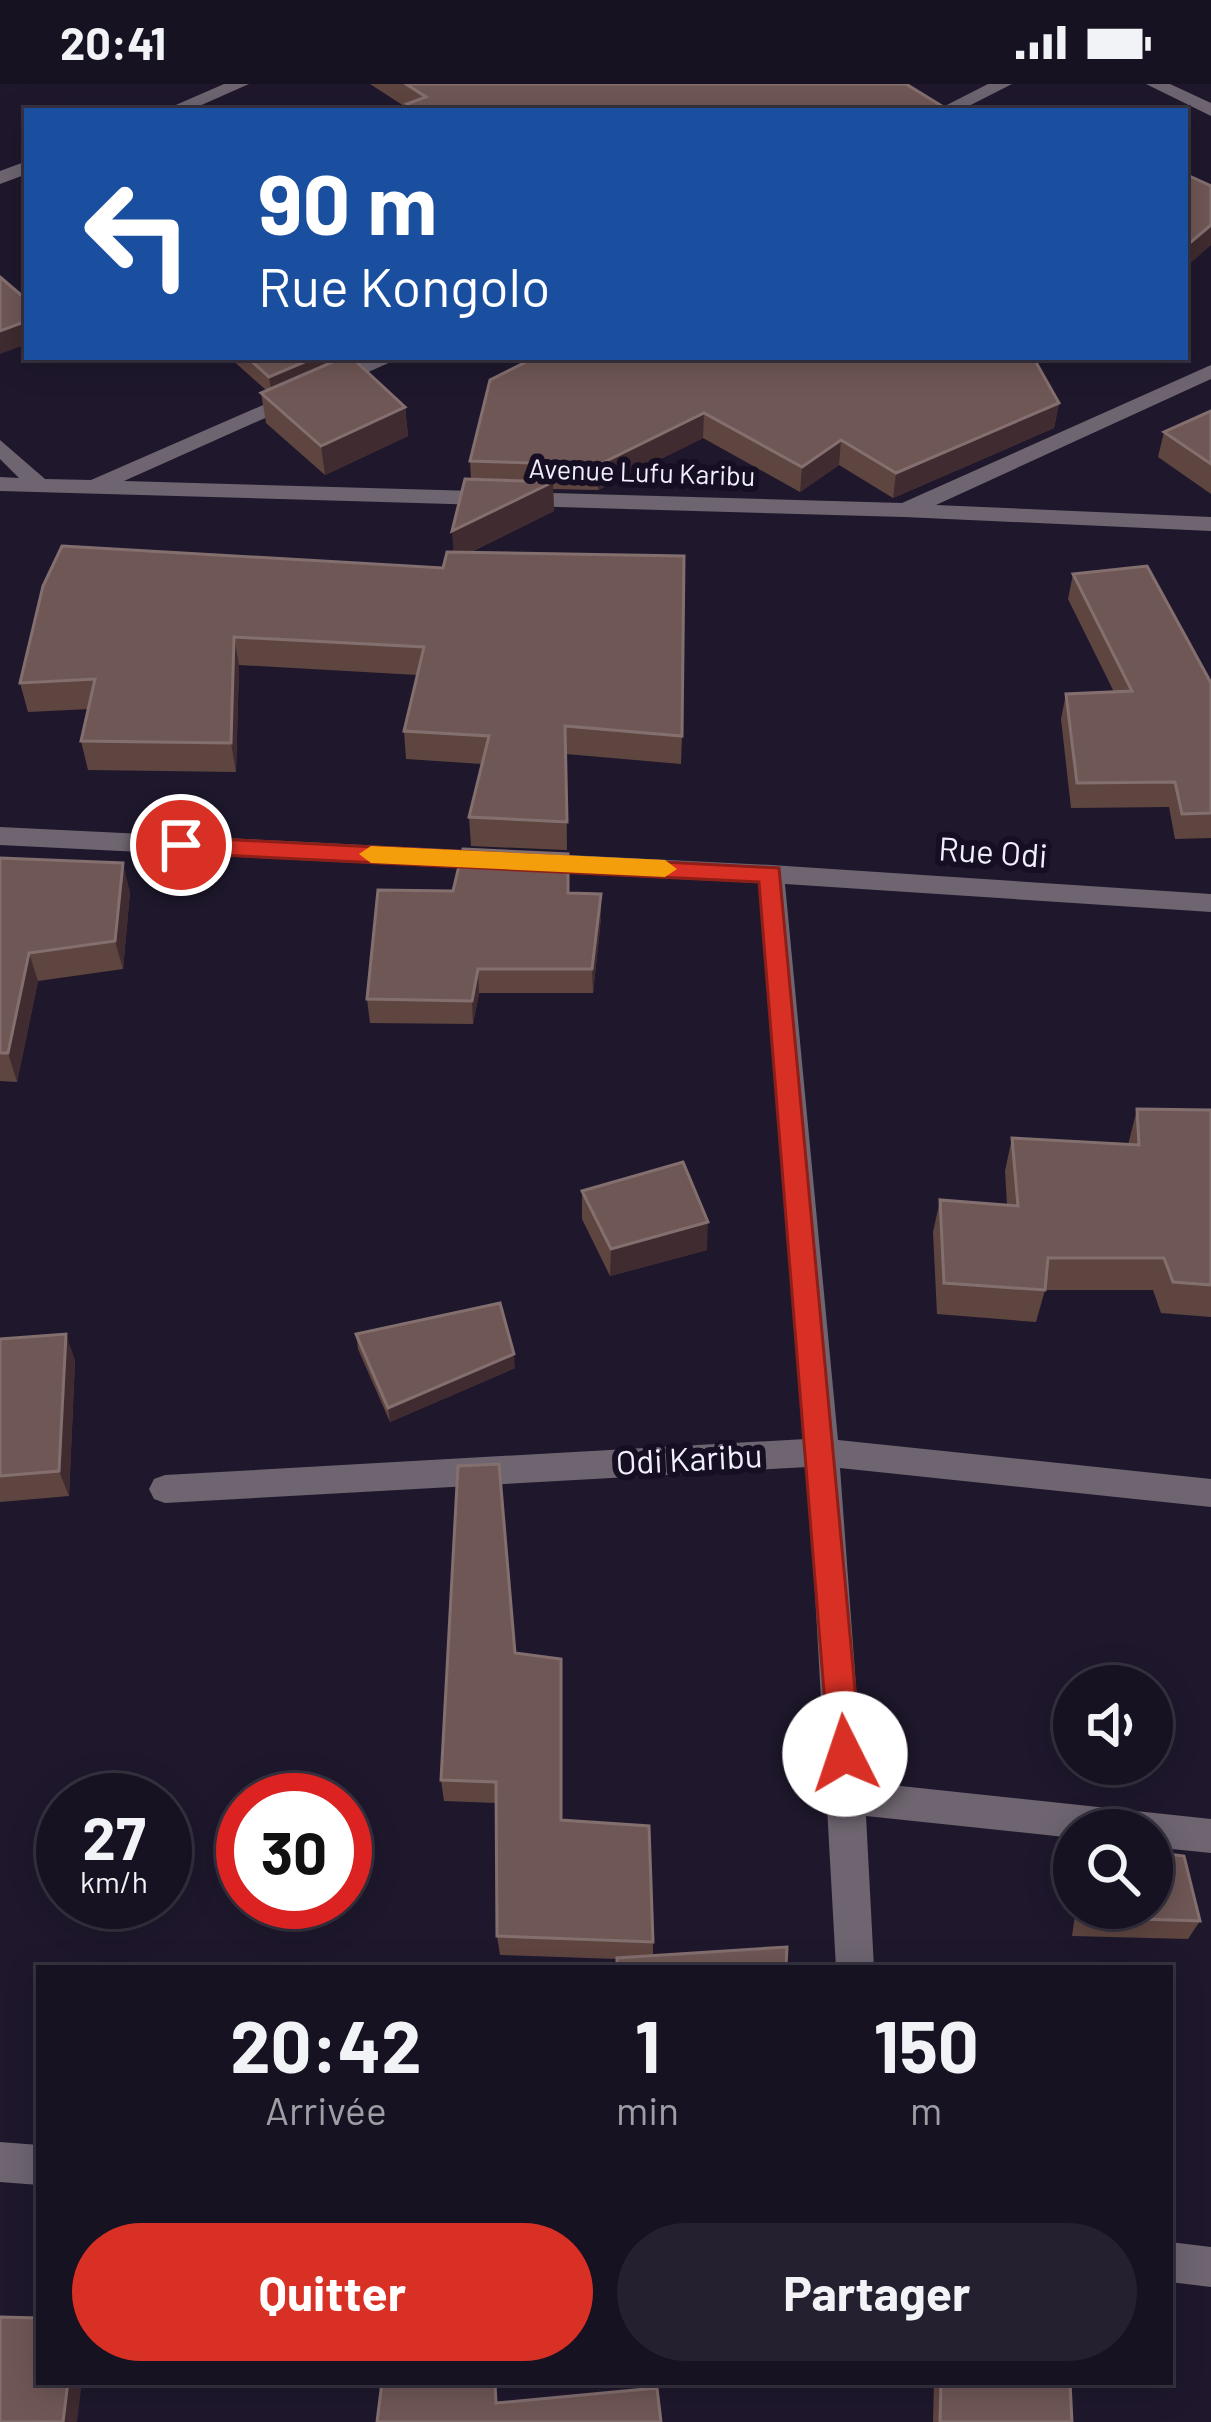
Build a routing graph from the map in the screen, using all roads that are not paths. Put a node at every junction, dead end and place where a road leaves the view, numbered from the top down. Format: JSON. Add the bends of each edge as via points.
{"nodes":[{"id":1,"x":240,"y":84,"type":"edge"},
{"id":2,"x":1003,"y":84,"type":"edge"},
{"id":3,"x":1155,"y":84,"type":"edge"},
{"id":4,"x":179,"y":108,"type":"edge"},
{"id":5,"x":951,"y":108,"type":"edge"},
{"id":6,"x":1211,"y":110,"type":"edge"},
{"id":7,"x":385,"y":360,"type":"edge"},
{"id":8,"x":1211,"y":371,"type":"edge"},
{"id":9,"x":0,"y":447,"type":"edge"},
{"id":10,"x":0,"y":484,"type":"edge"},
{"id":11,"x":39,"y":484,"type":"junction"},
{"id":12,"x":88,"y":488,"type":"junction"},
{"id":13,"x":904,"y":510,"type":"junction"},
{"id":14,"x":1211,"y":524,"type":"edge"},
{"id":15,"x":0,"y":836,"type":"edge"},
{"id":16,"x":771,"y":874,"type":"junction"},
{"id":17,"x":1211,"y":903,"type":"edge"},
{"id":18,"x":823,"y":1452,"type":"junction"},
{"id":19,"x":165,"y":1489,"type":"dead end"},
{"id":20,"x":1211,"y":1493,"type":"edge"},
{"id":21,"x":849,"y":1798,"type":"junction"},
{"id":22,"x":1211,"y":1836,"type":"edge"},
{"id":23,"x":855,"y":1965,"type":"edge"},
{"id":24,"x":0,"y":2162,"type":"edge"},
{"id":25,"x":36,"y":2164,"type":"edge"},
{"id":26,"x":1173,"y":2262,"type":"edge"},
{"id":27,"x":1211,"y":2267,"type":"edge"}],
"edges":[{"from":1,"to":4,"type":"street"},
{"from":2,"to":5,"type":"street"},
{"from":3,"to":6,"type":"street"},
{"from":7,"to":12,"type":"street"},
{"from":8,"to":13,"type":"street"},
{"from":9,"to":11,"type":"street"},
{"from":10,"to":11,"type":"street","name":"Avenue Lufu Karibu"},
{"from":11,"to":12,"type":"street","name":"Avenue Lufu Karibu"},
{"from":12,"to":13,"type":"street","name":"Avenue Lufu Karibu"},
{"from":13,"to":14,"type":"street","name":"Avenue Lufu Karibu"},
{"from":15,"to":16,"type":"street","name":"Rue Odi"},
{"from":16,"to":17,"type":"street","name":"Rue Odi"},
{"from":16,"to":18,"type":"street"},
{"from":18,"to":19,"type":"street","name":"Odi Karibu"},
{"from":18,"to":20,"type":"street","name":"Odi Karibu"},
{"from":18,"to":21,"type":"street"},
{"from":21,"to":22,"type":"street"},
{"from":21,"to":23,"type":"street"},
{"from":24,"to":25,"type":"street"},
{"from":26,"to":27,"type":"street"}]}
